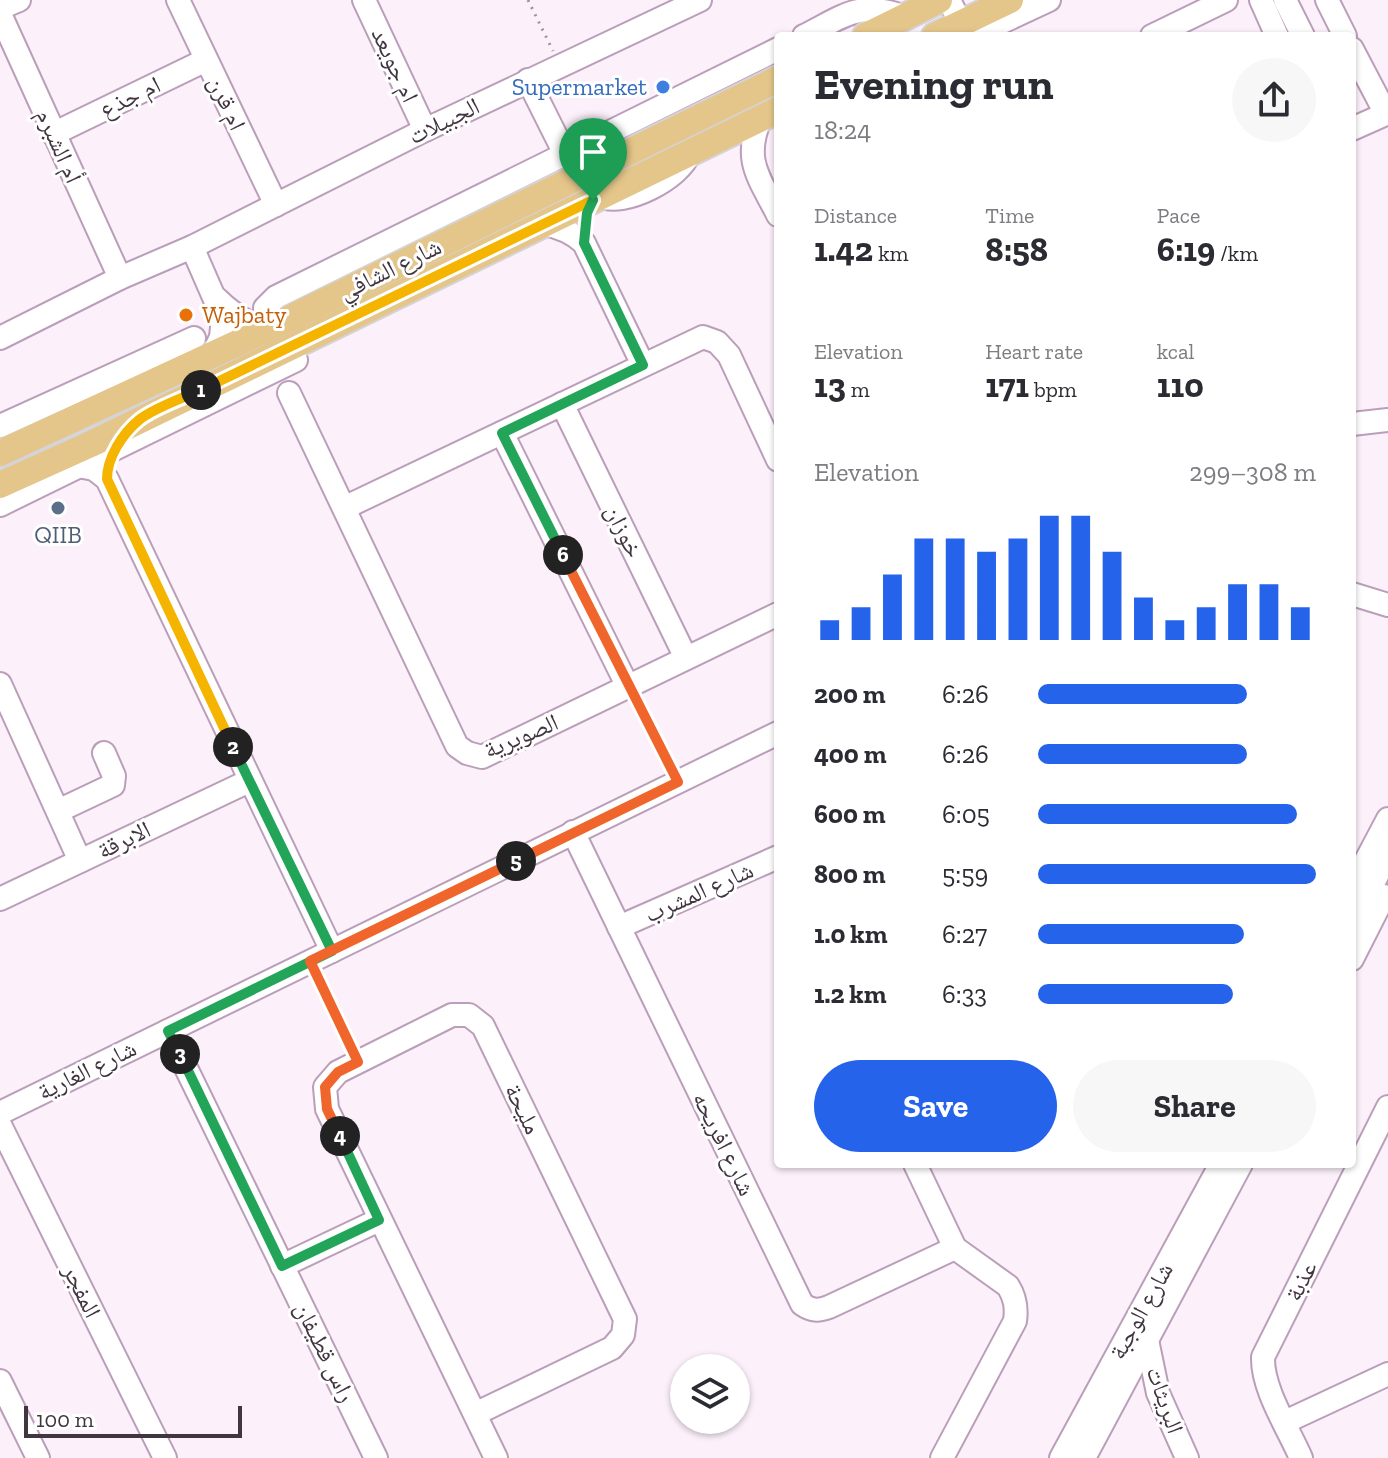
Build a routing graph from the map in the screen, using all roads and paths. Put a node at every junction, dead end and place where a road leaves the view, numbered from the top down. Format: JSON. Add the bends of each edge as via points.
{"nodes":[{"id":1,"x":19,"y":0,"type":"edge"},
{"id":2,"x":178,"y":0,"type":"edge"},
{"id":3,"x":364,"y":0,"type":"edge"},
{"id":4,"x":528,"y":0,"type":"edge"},
{"id":5,"x":700,"y":0,"type":"edge"},
{"id":6,"x":939,"y":0,"type":"edge"},
{"id":7,"x":949,"y":0,"type":"edge"},
{"id":8,"x":1010,"y":0,"type":"edge"},
{"id":9,"x":1049,"y":0,"type":"edge"},
{"id":10,"x":1226,"y":0,"type":"edge"},
{"id":11,"x":1261,"y":0,"type":"edge"},
{"id":12,"x":1285,"y":0,"type":"edge"},
{"id":13,"x":1327,"y":0,"type":"edge"},
{"id":14,"x":1186,"y":9,"type":"edge"},
{"id":15,"x":0,"y":11,"type":"edge"},
{"id":16,"x":905,"y":17,"type":"junction"},
{"id":17,"x":972,"y":18,"type":"edge"},
{"id":18,"x":813,"y":32,"type":"edge"},
{"id":19,"x":874,"y":32,"type":"edge"},
{"id":20,"x":943,"y":32,"type":"edge"},
{"id":21,"x":1157,"y":32,"type":"edge"},
{"id":22,"x":1275,"y":32,"type":"edge"},
{"id":23,"x":1301,"y":32,"type":"edge"},
{"id":24,"x":1343,"y":32,"type":"edge"},
{"id":25,"x":774,"y":51,"type":"edge"},
{"id":26,"x":1356,"y":56,"type":"edge"},
{"id":27,"x":206,"y":60,"type":"junction"},
{"id":28,"x":560,"y":66,"type":"junction"},
{"id":29,"x":528,"y":80,"type":"junction"},
{"id":30,"x":774,"y":81,"type":"edge"},
{"id":31,"x":770,"y":114,"type":"edge"},
{"id":32,"x":1387,"y":114,"type":"edge"},
{"id":33,"x":1356,"y":127,"type":"edge"},
{"id":34,"x":425,"y":130,"type":"junction"},
{"id":35,"x":53,"y":134,"type":"junction"},
{"id":36,"x":700,"y":147,"type":"junction"},
{"id":37,"x":565,"y":154,"type":"junction"},
{"id":38,"x":752,"y":162,"type":"junction"},
{"id":39,"x":530,"y":186,"type":"junction"},
{"id":40,"x":596,"y":198,"type":"junction"},
{"id":41,"x":276,"y":205,"type":"junction"},
{"id":42,"x":774,"y":207,"type":"edge"},
{"id":43,"x":544,"y":224,"type":"junction"},
{"id":44,"x":584,"y":243,"type":"junction"},
{"id":45,"x":192,"y":247,"type":"junction"},
{"id":46,"x":120,"y":278,"type":"junction"},
{"id":47,"x":217,"y":299,"type":"junction"},
{"id":48,"x":266,"y":330,"type":"junction"},
{"id":49,"x":320,"y":332,"type":"junction"},
{"id":50,"x":0,"y":338,"type":"edge"},
{"id":51,"x":204,"y":346,"type":"junction"},
{"id":52,"x":296,"y":360,"type":"junction"},
{"id":53,"x":643,"y":365,"type":"junction"},
{"id":54,"x":235,"y":373,"type":"junction"},
{"id":55,"x":263,"y":377,"type":"junction"},
{"id":56,"x":289,"y":393,"type":"junction"},
{"id":57,"x":562,"y":404,"type":"junction"},
{"id":58,"x":65,"y":410,"type":"junction"},
{"id":59,"x":139,"y":420,"type":"junction"},
{"id":60,"x":1388,"y":420,"type":"edge"},
{"id":61,"x":1356,"y":424,"type":"edge"},
{"id":62,"x":0,"y":426,"type":"edge"},
{"id":63,"x":502,"y":433,"type":"junction"},
{"id":64,"x":117,"y":448,"type":"junction"},
{"id":65,"x":774,"y":451,"type":"edge"},
{"id":66,"x":0,"y":453,"type":"edge"},
{"id":67,"x":52,"y":461,"type":"junction"},
{"id":68,"x":82,"y":465,"type":"junction"},
{"id":69,"x":107,"y":479,"type":"junction"},
{"id":70,"x":0,"y":485,"type":"edge"},
{"id":71,"x":0,"y":505,"type":"edge"},
{"id":72,"x":346,"y":507,"type":"junction"},
{"id":73,"x":1356,"y":595,"type":"edge"},
{"id":74,"x":1388,"y":605,"type":"edge"},
{"id":75,"x":774,"y":616,"type":"edge"},
{"id":76,"x":686,"y":658,"type":"junction"},
{"id":77,"x":0,"y":684,"type":"edge"},
{"id":78,"x":628,"y":687,"type":"junction"},
{"id":79,"x":774,"y":735,"type":"edge"},
{"id":80,"x":104,"y":753,"type":"dead end"},
{"id":81,"x":249,"y":781,"type":"junction"},
{"id":82,"x":678,"y":782,"type":"junction"},
{"id":83,"x":58,"y":811,"type":"junction"},
{"id":84,"x":1388,"y":819,"type":"edge"},
{"id":85,"x":573,"y":832,"type":"junction"},
{"id":86,"x":1388,"y":854,"type":"edge"},
{"id":87,"x":80,"y":861,"type":"junction"},
{"id":88,"x":774,"y":865,"type":"edge"},
{"id":89,"x":1378,"y":889,"type":"edge"},
{"id":90,"x":0,"y":899,"type":"edge"},
{"id":91,"x":619,"y":927,"type":"junction"},
{"id":92,"x":1388,"y":930,"type":"edge"},
{"id":93,"x":1356,"y":938,"type":"edge"},
{"id":94,"x":1356,"y":942,"type":"edge"},
{"id":95,"x":332,"y":951,"type":"junction"},
{"id":96,"x":310,"y":961,"type":"junction"},
{"id":97,"x":168,"y":1031,"type":"junction"},
{"id":98,"x":358,"y":1062,"type":"junction"},
{"id":99,"x":1388,"y":1107,"type":"edge"},
{"id":100,"x":0,"y":1113,"type":"edge"},
{"id":101,"x":0,"y":1125,"type":"edge"},
{"id":102,"x":917,"y":1168,"type":"edge"},
{"id":103,"x":1219,"y":1168,"type":"edge"},
{"id":104,"x":1239,"y":1168,"type":"edge"},
{"id":105,"x":379,"y":1220,"type":"junction"},
{"id":106,"x":955,"y":1248,"type":"junction"},
{"id":107,"x":282,"y":1266,"type":"junction"},
{"id":108,"x":1147,"y":1340,"type":"junction"},
{"id":109,"x":1388,"y":1374,"type":"edge"},
{"id":110,"x":0,"y":1381,"type":"edge"},
{"id":111,"x":475,"y":1414,"type":"junction"},
{"id":112,"x":1285,"y":1422,"type":"junction"},
{"id":113,"x":38,"y":1458,"type":"edge"},
{"id":114,"x":165,"y":1458,"type":"edge"},
{"id":115,"x":376,"y":1458,"type":"edge"},
{"id":116,"x":496,"y":1458,"type":"edge"},
{"id":117,"x":942,"y":1458,"type":"edge"},
{"id":118,"x":1061,"y":1458,"type":"edge"},
{"id":119,"x":1084,"y":1458,"type":"edge"},
{"id":120,"x":1187,"y":1458,"type":"edge"},
{"id":121,"x":1301,"y":1458,"type":"edge"}],
"edges":[{"from":1,"to":15,"type":"street"},
{"from":2,"to":27,"type":"street","name":"ام قرن"},
{"from":3,"to":34,"type":"street","name":"ام جويعد"},
{"from":4,"to":28,"type":"path"},
{"from":5,"to":28,"type":"street","name":"الجبيلات"},
{"from":6,"to":16,"type":"main road"},
{"from":7,"to":17,"type":"street"},
{"from":8,"to":17,"type":"main road"},
{"from":9,"to":17,"type":"street"},
{"from":10,"to":14,"type":"street"},
{"from":11,"to":22,"type":"street"},
{"from":12,"to":23,"type":"street"},
{"from":13,"to":24,"type":"street"},
{"from":14,"to":21,"type":"street"},
{"from":15,"to":35,"type":"street","name":"أم الشبرم"},
{"from":16,"to":18,"type":"street","via":[[862,9]]},
{"from":16,"to":19,"type":"main road"},
{"from":17,"to":20,"type":"main road"},
{"from":25,"to":37,"type":"street"},
{"from":26,"to":32,"type":"street"},
{"from":27,"to":35,"type":"street","name":"ام جذع"},
{"from":27,"to":41,"type":"street","name":"ام قرن"},
{"from":28,"to":29,"type":"street","name":"الجبيلات"},
{"from":29,"to":34,"type":"street","name":"الجبيلات"},
{"from":29,"to":37,"type":"street"},
{"from":30,"to":39,"type":"main road","name":"شارع الشافي"},
{"from":31,"to":36,"type":"main road","name":"شارع الشافي"},
{"from":31,"to":38,"type":"street","via":[[755,131]]},
{"from":32,"to":33,"type":"street"},
{"from":34,"to":41,"type":"street","name":"الجبيلات"},
{"from":35,"to":46,"type":"street","name":"أم الشبرم"},
{"from":36,"to":38,"type":"street","via":[[726,146]]},
{"from":36,"to":40,"type":"main road","name":"شارع الشافي"},
{"from":37,"to":39,"type":"street"},
{"from":38,"to":42,"type":"street"},
{"from":39,"to":48,"type":"main road","name":"شارع الشافي"},
{"from":40,"to":43,"type":"main road","name":"شارع الشافي"},
{"from":40,"to":44,"type":"street","via":[[587,213]]},
{"from":41,"to":45,"type":"street","name":"الجبيلات"},
{"from":43,"to":44,"type":"street"},
{"from":43,"to":49,"type":"main road","name":"شارع الشافي"},
{"from":44,"to":53,"type":"street"},
{"from":45,"to":46,"type":"street","name":"الجبيلات"},
{"from":45,"to":47,"type":"street"},
{"from":46,"to":50,"type":"street","name":"الجبيلات"},
{"from":47,"to":48,"type":"street","via":[[231,313]]},
{"from":47,"to":51,"type":"street","via":[[221,337]]},
{"from":48,"to":51,"type":"main road","name":"شارع الشافي"},
{"from":49,"to":52,"type":"street"},
{"from":49,"to":54,"type":"main road","name":"شارع الشافي"},
{"from":51,"to":58,"type":"main road","name":"شارع الشافي"},
{"from":52,"to":55,"type":"street"},
{"from":52,"to":56,"type":"street","via":[[288,377]]},
{"from":53,"to":57,"type":"street"},
{"from":53,"to":65,"type":"street","via":[[703,337],[717,342],[729,355]]},
{"from":54,"to":55,"type":"street"},
{"from":54,"to":59,"type":"main road","name":"شارع الشافي"},
{"from":55,"to":56,"type":"street"},
{"from":55,"to":64,"type":"street"},
{"from":56,"to":72,"type":"street","name":"الصويرية"},
{"from":57,"to":63,"type":"street"},
{"from":57,"to":76,"type":"street","name":"خوزان"},
{"from":58,"to":62,"type":"street"},
{"from":58,"to":66,"type":"main road","name":"شارع الشافي"},
{"from":59,"to":64,"type":"street","name":"شارع الشافي"},
{"from":59,"to":67,"type":"main road","name":"شارع الشافي"},
{"from":60,"to":61,"type":"street"},
{"from":63,"to":72,"type":"street"},
{"from":63,"to":78,"type":"street"},
{"from":64,"to":68,"type":"street"},
{"from":64,"to":69,"type":"street","name":"شارع الشافي","via":[[107,463]]},
{"from":67,"to":68,"type":"street"},
{"from":67,"to":70,"type":"main road","name":"شارع الشافي"},
{"from":68,"to":69,"type":"street"},
{"from":68,"to":71,"type":"street"},
{"from":69,"to":81,"type":"street"},
{"from":72,"to":78,"type":"street","name":"الصويرية","via":[[457,746],[467,753],[482,757]]},
{"from":73,"to":74,"type":"street"},
{"from":75,"to":76,"type":"street","name":"الصويرية"},
{"from":76,"to":78,"type":"street","name":"الصويرية"},
{"from":77,"to":83,"type":"street"},
{"from":78,"to":82,"type":"path"},
{"from":79,"to":82,"type":"street","name":"شارع الغارية"},
{"from":80,"to":83,"type":"street","via":[[113,785]]},
{"from":81,"to":87,"type":"street","name":"الابرقة"},
{"from":81,"to":95,"type":"street"},
{"from":82,"to":85,"type":"street","name":"شارع الغارية"},
{"from":83,"to":87,"type":"street"},
{"from":84,"to":89,"type":"street"},
{"from":85,"to":91,"type":"street","name":"شارع افريحه"},
{"from":85,"to":95,"type":"street","name":"شارع الغارية"},
{"from":86,"to":89,"type":"street"},
{"from":87,"to":90,"type":"street","name":"الابرقة"},
{"from":88,"to":91,"type":"street","name":"شارع المشرب"},
{"from":89,"to":93,"type":"street"},
{"from":91,"to":106,"type":"street","name":"شارع افريحه","via":[[802,1304],[819,1310],[829,1307]]},
{"from":92,"to":94,"type":"street"},
{"from":95,"to":96,"type":"street","name":"شارع الغارية"},
{"from":96,"to":97,"type":"street","name":"شارع الغارية"},
{"from":96,"to":98,"type":"path"},
{"from":97,"to":100,"type":"street","name":"شارع الغارية"},
{"from":97,"to":107,"type":"street","name":"راس قطيفان"},
{"from":98,"to":105,"type":"street","name":"مليحة","via":[[338,1072],[325,1087],[327,1109]]},
{"from":98,"to":111,"type":"street","name":"مليحة","via":[[452,1015],[469,1015],[483,1026],[625,1319],[623,1335],[612,1348]]},
{"from":99,"to":112,"type":"street","name":"عذبة","via":[[1263,1357],[1267,1386]]},
{"from":101,"to":114,"type":"street","name":"المفجر"},
{"from":102,"to":106,"type":"street"},
{"from":103,"to":118,"type":"street","name":"شارع الوجبة"},
{"from":104,"to":108,"type":"street","name":"شارع الوجبة"},
{"from":105,"to":107,"type":"street"},
{"from":105,"to":111,"type":"street","name":"مليحة"},
{"from":106,"to":117,"type":"street","via":[[1008,1286],[1016,1312]]},
{"from":107,"to":115,"type":"street","name":"راس قطيفان"},
{"from":108,"to":119,"type":"street","name":"شارع الوجبة"},
{"from":108,"to":120,"type":"street","name":"البريثات","via":[[1158,1393]]},
{"from":109,"to":112,"type":"street"},
{"from":110,"to":113,"type":"street"},
{"from":111,"to":116,"type":"street","name":"مليحة"},
{"from":112,"to":121,"type":"street","name":"عذبة"}]}
